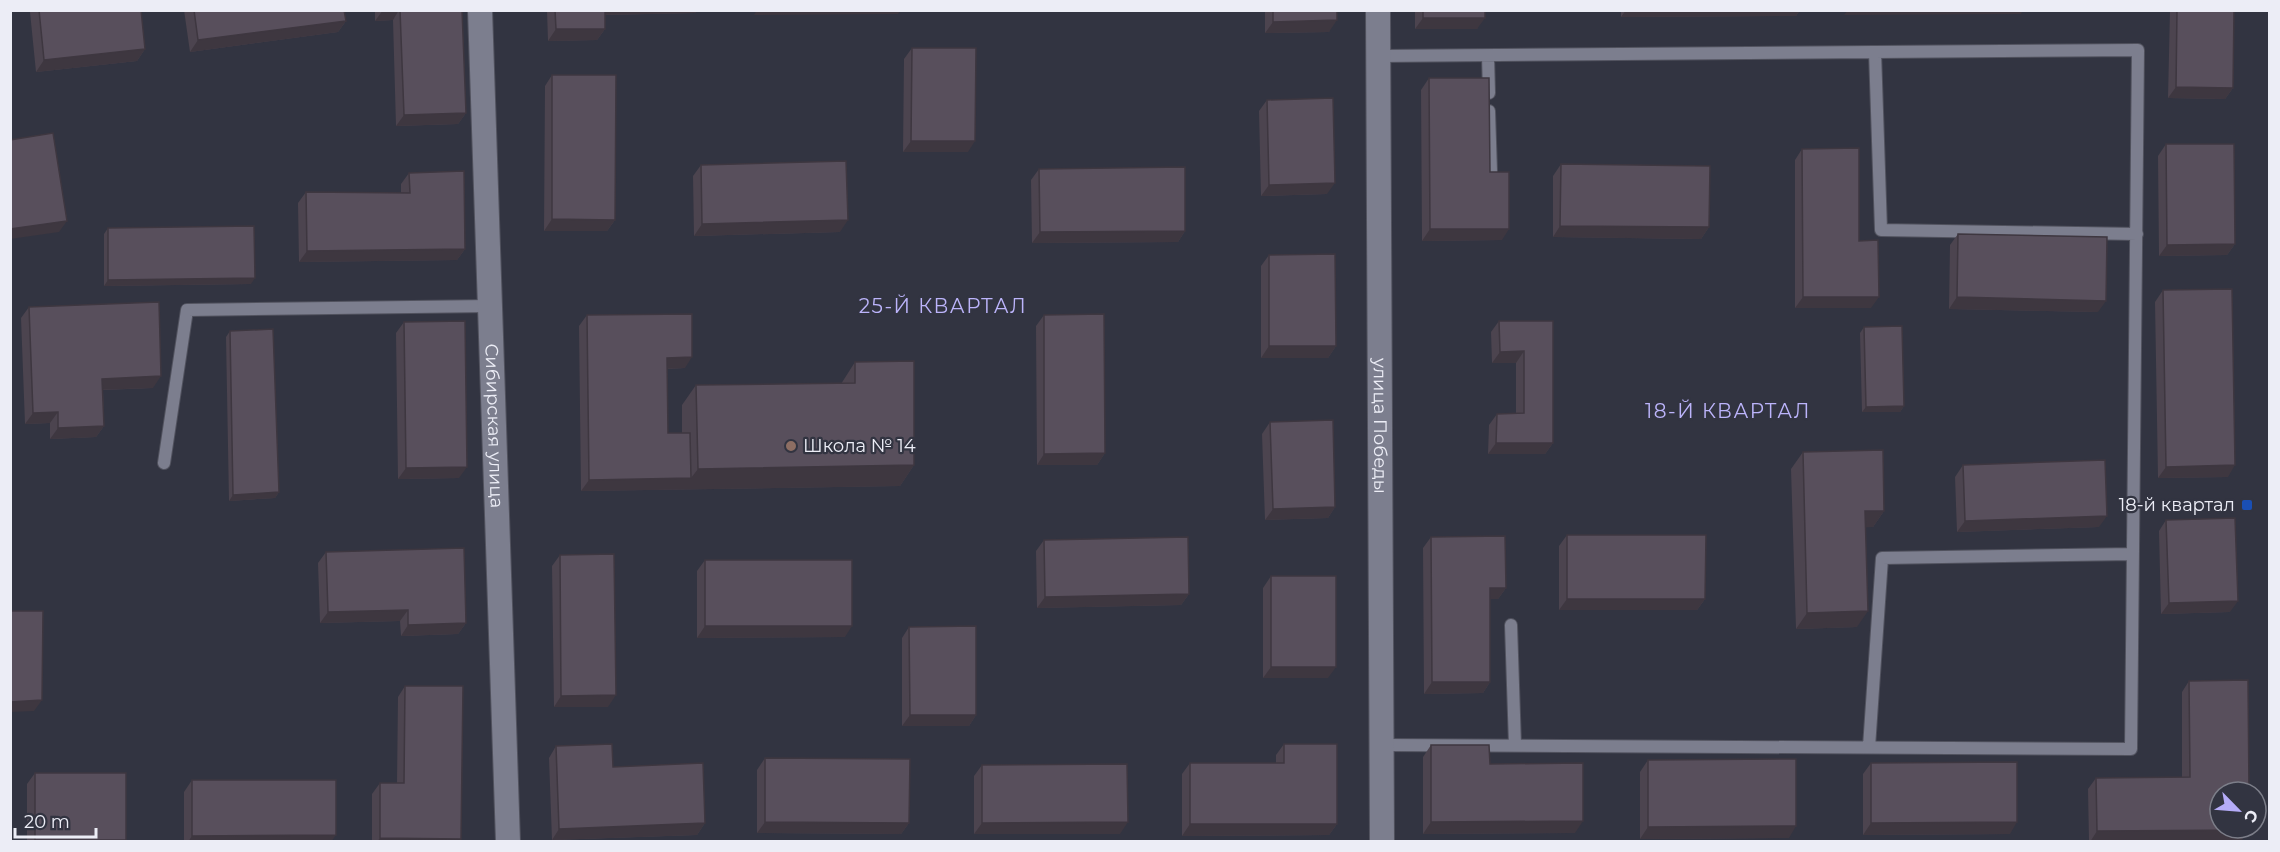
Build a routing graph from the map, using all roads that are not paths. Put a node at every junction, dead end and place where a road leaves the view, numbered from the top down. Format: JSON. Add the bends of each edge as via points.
{"nodes":[{"id":1,"x":480,"y":10,"type":"edge"},
{"id":2,"x":1378,"y":10,"type":"edge"},
{"id":3,"x":1875,"y":52,"type":"junction"},
{"id":4,"x":1378,"y":56,"type":"junction"},
{"id":5,"x":1488,"y":56,"type":"junction"},
{"id":6,"x":1491,"y":172,"type":"edge"},
{"id":7,"x":2137,"y":234,"type":"junction"},
{"id":8,"x":490,"y":306,"type":"junction"},
{"id":9,"x":164,"y":463,"type":"dead end"},
{"id":10,"x":2133,"y":554,"type":"junction"},
{"id":11,"x":1511,"y":625,"type":"dead end"},
{"id":12,"x":1382,"y":745,"type":"junction"},
{"id":13,"x":1515,"y":745,"type":"junction"},
{"id":14,"x":1869,"y":747,"type":"junction"},
{"id":15,"x":508,"y":842,"type":"edge"},
{"id":16,"x":1382,"y":842,"type":"edge"}],
"edges":[{"from":1,"to":8,"type":"street","name":"Сибирская улица"},
{"from":2,"to":4,"type":"street","name":"улица Победы"},
{"from":3,"to":5,"type":"lane"},
{"from":3,"to":7,"type":"lane","via":[[1881,230]]},
{"from":3,"to":7,"type":"lane","via":[[2138,50]]},
{"from":4,"to":5,"type":"lane"},
{"from":4,"to":12,"type":"street","name":"улица Победы"},
{"from":5,"to":6,"type":"lane"},
{"from":7,"to":10,"type":"lane"},
{"from":8,"to":9,"type":"lane","via":[[187,310]]},
{"from":8,"to":15,"type":"street","name":"Сибирская улица"},
{"from":10,"to":14,"type":"lane","via":[[1882,558]]},
{"from":10,"to":14,"type":"lane","via":[[2131,749]]},
{"from":11,"to":13,"type":"lane"},
{"from":12,"to":13,"type":"lane"},
{"from":12,"to":16,"type":"street","name":"улица Победы"},
{"from":13,"to":14,"type":"lane"}]}
